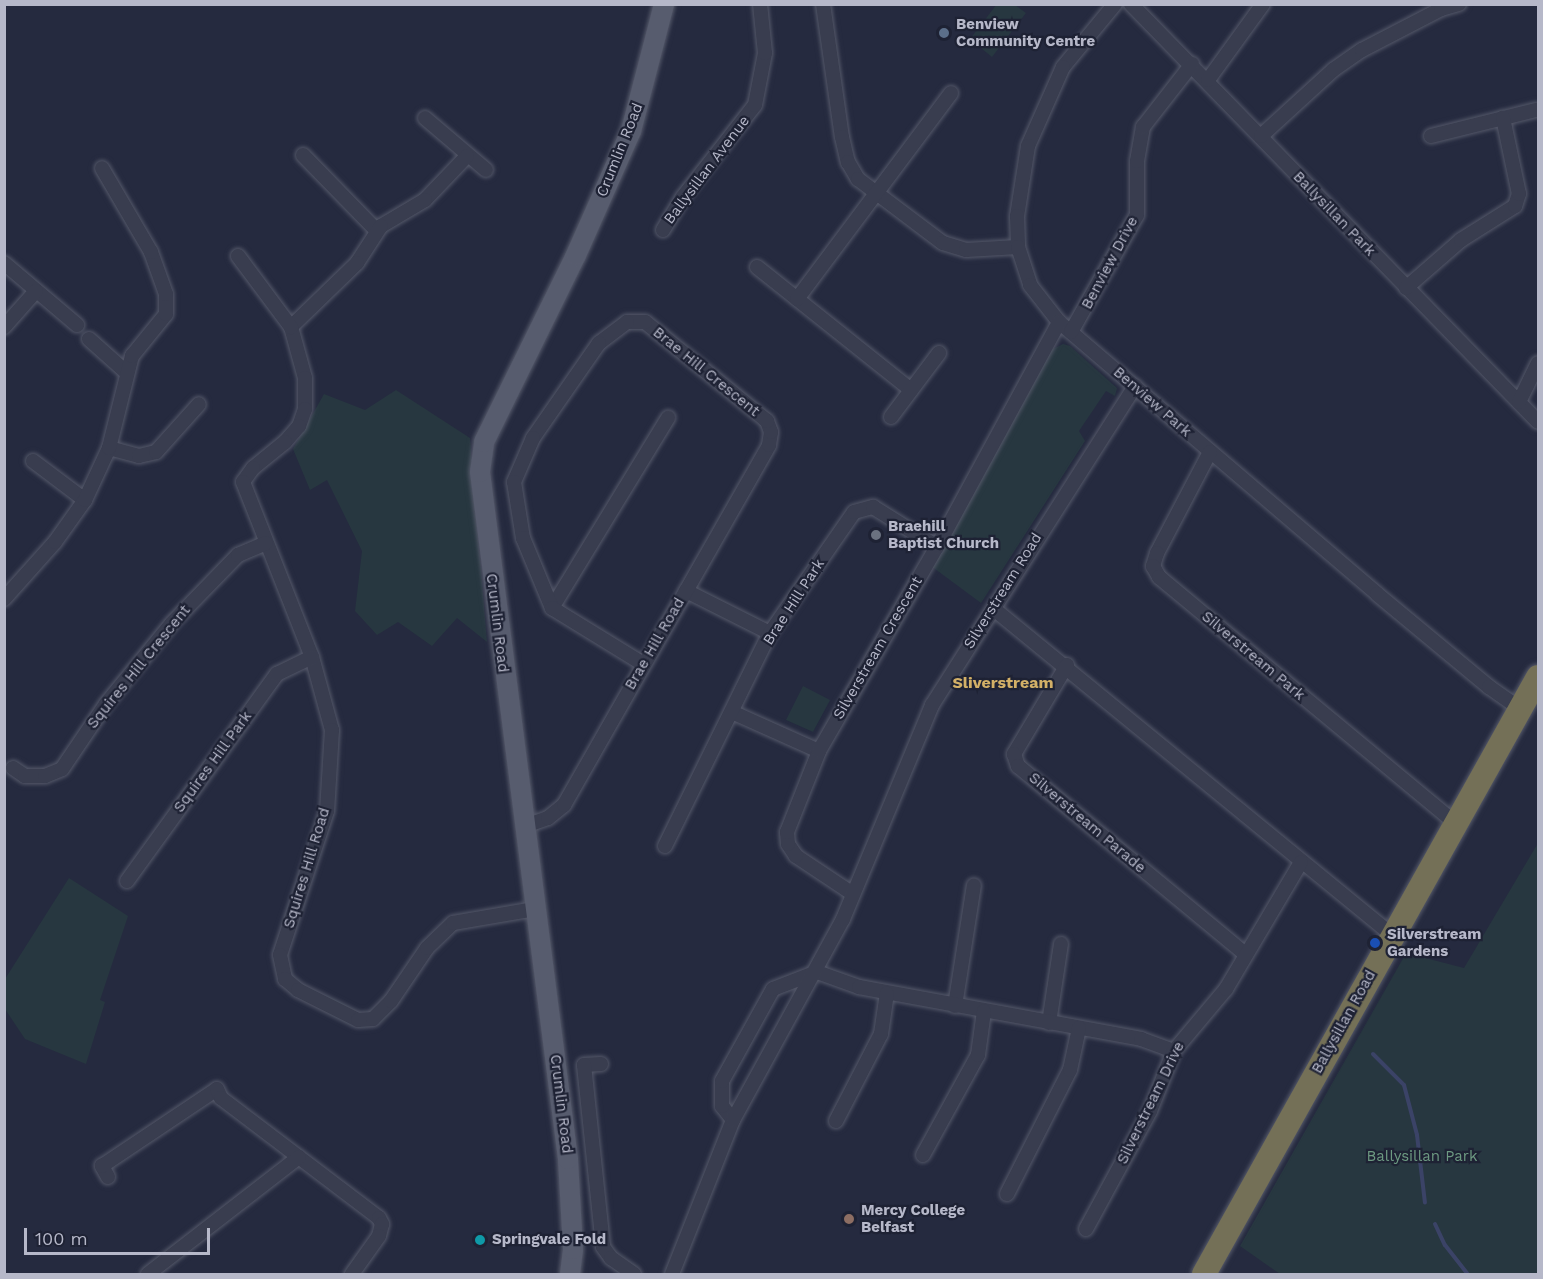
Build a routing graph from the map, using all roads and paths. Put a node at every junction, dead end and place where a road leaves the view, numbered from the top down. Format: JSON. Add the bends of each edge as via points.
{"nodes":[{"id":1,"x":664,"y":4,"type":"edge"},
{"id":2,"x":760,"y":4,"type":"edge"},
{"id":3,"x":823,"y":4,"type":"edge"},
{"id":4,"x":1115,"y":4,"type":"edge"},
{"id":5,"x":1131,"y":4,"type":"edge"},
{"id":6,"x":1263,"y":4,"type":"edge"},
{"id":7,"x":1459,"y":4,"type":"edge"},
{"id":8,"x":1192,"y":64,"type":"junction"},
{"id":9,"x":1208,"y":80,"type":"junction"},
{"id":10,"x":951,"y":93,"type":"dead end"},
{"id":11,"x":1536,"y":110,"type":"dead end"},
{"id":12,"x":425,"y":118,"type":"dead end"},
{"id":13,"x":1503,"y":118,"type":"junction"},
{"id":14,"x":1261,"y":136,"type":"junction"},
{"id":15,"x":1431,"y":136,"type":"dead end"},
{"id":16,"x":303,"y":155,"type":"dead end"},
{"id":17,"x":467,"y":156,"type":"junction"},
{"id":18,"x":102,"y":168,"type":"dead end"},
{"id":19,"x":486,"y":170,"type":"dead end"},
{"id":20,"x":874,"y":191,"type":"junction"},
{"id":21,"x":663,"y":230,"type":"dead end"},
{"id":22,"x":377,"y":231,"type":"junction"},
{"id":23,"x":1018,"y":247,"type":"junction"},
{"id":24,"x":238,"y":256,"type":"dead end"},
{"id":25,"x":4,"y":263,"type":"edge"},
{"id":26,"x":757,"y":267,"type":"dead end"},
{"id":27,"x":1406,"y":288,"type":"junction"},
{"id":28,"x":36,"y":291,"type":"junction"},
{"id":29,"x":796,"y":299,"type":"junction"},
{"id":30,"x":1059,"y":322,"type":"junction"},
{"id":31,"x":77,"y":325,"type":"dead end"},
{"id":32,"x":4,"y":327,"type":"edge"},
{"id":33,"x":291,"y":327,"type":"junction"},
{"id":34,"x":1071,"y":332,"type":"junction"},
{"id":35,"x":89,"y":339,"type":"dead end"},
{"id":36,"x":939,"y":353,"type":"dead end"},
{"id":37,"x":1539,"y":363,"type":"edge"},
{"id":38,"x":127,"y":373,"type":"junction"},
{"id":39,"x":1135,"y":386,"type":"junction"},
{"id":40,"x":911,"y":390,"type":"junction"},
{"id":41,"x":1519,"y":402,"type":"junction"},
{"id":42,"x":199,"y":404,"type":"dead end"},
{"id":43,"x":891,"y":417,"type":"dead end"},
{"id":44,"x":668,"y":418,"type":"dead end"},
{"id":45,"x":1539,"y":422,"type":"edge"},
{"id":46,"x":769,"y":445,"type":"joint"},
{"id":47,"x":109,"y":448,"type":"junction"},
{"id":48,"x":1210,"y":452,"type":"junction"},
{"id":49,"x":33,"y":461,"type":"dead end"},
{"id":50,"x":85,"y":500,"type":"junction"},
{"id":51,"x":266,"y":543,"type":"junction"},
{"id":52,"x":937,"y":547,"type":"junction"},
{"id":53,"x":686,"y":591,"type":"junction"},
{"id":54,"x":5,"y":597,"type":"edge"},
{"id":55,"x":552,"y":608,"type":"junction"},
{"id":56,"x":994,"y":609,"type":"junction"},
{"id":57,"x":770,"y":633,"type":"junction"},
{"id":58,"x":312,"y":657,"type":"junction"},
{"id":59,"x":643,"y":664,"type":"junction"},
{"id":60,"x":1067,"y":665,"type":"junction"},
{"id":61,"x":1539,"y":677,"type":"edge"},
{"id":62,"x":1520,"y":708,"type":"junction"},
{"id":63,"x":734,"y":713,"type":"junction"},
{"id":64,"x":819,"y":751,"type":"junction"},
{"id":65,"x":13,"y":768,"type":"dead end"},
{"id":66,"x":1455,"y":823,"type":"junction"},
{"id":67,"x":525,"y":826,"type":"junction"},
{"id":68,"x":665,"y":846,"type":"dead end"},
{"id":69,"x":1301,"y":862,"type":"junction"},
{"id":70,"x":127,"y":881,"type":"dead end"},
{"id":71,"x":974,"y":885,"type":"dead end"},
{"id":72,"x":853,"y":894,"type":"junction"},
{"id":73,"x":535,"y":909,"type":"junction"},
{"id":74,"x":1392,"y":935,"type":"junction"},
{"id":75,"x":1061,"y":944,"type":"dead end"},
{"id":76,"x":1245,"y":954,"type":"junction"},
{"id":77,"x":817,"y":972,"type":"junction"},
{"id":78,"x":886,"y":993,"type":"junction"},
{"id":79,"x":954,"y":1006,"type":"junction"},
{"id":80,"x":984,"y":1011,"type":"junction"},
{"id":81,"x":1049,"y":1023,"type":"junction"},
{"id":82,"x":1079,"y":1028,"type":"junction"},
{"id":83,"x":1174,"y":1051,"type":"junction"},
{"id":84,"x":601,"y":1064,"type":"dead end"},
{"id":85,"x":733,"y":1120,"type":"junction"},
{"id":86,"x":836,"y":1121,"type":"dead end"},
{"id":87,"x":923,"y":1155,"type":"dead end"},
{"id":88,"x":299,"y":1157,"type":"junction"},
{"id":89,"x":108,"y":1177,"type":"dead end"},
{"id":90,"x":1006,"y":1194,"type":"dead end"},
{"id":91,"x":1086,"y":1229,"type":"dead end"},
{"id":92,"x":148,"y":1275,"type":"edge"},
{"id":93,"x":352,"y":1275,"type":"edge"},
{"id":94,"x":570,"y":1275,"type":"edge"},
{"id":95,"x":634,"y":1275,"type":"edge"},
{"id":96,"x":672,"y":1275,"type":"edge"},
{"id":97,"x":1204,"y":1275,"type":"edge"}],
"edges":[{"from":1,"to":67,"type":"main road","name":"Crumlin Road","via":[[631,131],[576,255],[484,442],[481,484]]},
{"from":2,"to":21,"type":"street","name":"Ballysillan Avenue","via":[[765,53],[755,105],[682,198]]},
{"from":3,"to":20,"type":"street","via":[[845,149],[858,179]]},
{"from":4,"to":23,"type":"street","name":"Benview Park","via":[[1063,67],[1043,108],[1021,179]]},
{"from":5,"to":8,"type":"street","name":"Ballysillan Park"},
{"from":6,"to":9,"type":"street"},
{"from":7,"to":14,"type":"street","via":[[1441,9],[1333,70]]},
{"from":8,"to":9,"type":"street","name":"Ballysillan Park"},
{"from":8,"to":34,"type":"street","name":"Benview Drive","via":[[1143,127],[1137,161],[1137,215]]},
{"from":9,"to":14,"type":"street","name":"Ballysillan Park"},
{"from":10,"to":20,"type":"street"},
{"from":11,"to":13,"type":"street"},
{"from":12,"to":17,"type":"street"},
{"from":13,"to":15,"type":"street"},
{"from":13,"to":27,"type":"street","via":[[1519,194],[1515,206],[1461,240]]},
{"from":14,"to":27,"type":"street","name":"Ballysillan Park"},
{"from":16,"to":22,"type":"street"},
{"from":17,"to":19,"type":"street"},
{"from":17,"to":22,"type":"street","via":[[426,200],[387,221]]},
{"from":18,"to":38,"type":"street","via":[[151,252],[168,305],[162,322],[132,356]]},
{"from":20,"to":23,"type":"street","via":[[943,243],[966,250]]},
{"from":20,"to":29,"type":"street"},
{"from":22,"to":33,"type":"street","via":[[357,263]]},
{"from":23,"to":30,"type":"street","name":"Benview Park","via":[[1030,285]]},
{"from":24,"to":33,"type":"street"},
{"from":25,"to":28,"type":"street"},
{"from":26,"to":29,"type":"street"},
{"from":27,"to":41,"type":"street","name":"Ballysillan Park"},
{"from":28,"to":31,"type":"street"},
{"from":28,"to":32,"type":"street"},
{"from":29,"to":40,"type":"street"},
{"from":30,"to":34,"type":"street","name":"Benview Park"},
{"from":30,"to":52,"type":"street","name":"Silverstream Crescent"},
{"from":33,"to":51,"type":"street","name":"Squires Hill Road","via":[[305,378],[305,409],[299,426],[243,482]]},
{"from":34,"to":39,"type":"street","name":"Benview Park"},
{"from":35,"to":38,"type":"street"},
{"from":36,"to":40,"type":"street"},
{"from":37,"to":41,"type":"street"},
{"from":38,"to":47,"type":"street"},
{"from":39,"to":48,"type":"street","name":"Benview Park"},
{"from":39,"to":56,"type":"street","name":"Silverstream Road"},
{"from":40,"to":43,"type":"street"},
{"from":41,"to":45,"type":"street","name":"Ballysillan Park"},
{"from":42,"to":47,"type":"street","via":[[156,452],[139,456]]},
{"from":44,"to":55,"type":"street"},
{"from":46,"to":53,"type":"street","name":"Brae Hill Road"},
{"from":46,"to":55,"type":"street","name":"Brae Hill Crescent","via":[[771,432],[767,421],[645,322],[627,322],[608,336],[599,343],[533,438],[514,482],[523,538]]},
{"from":47,"to":50,"type":"street"},
{"from":48,"to":62,"type":"street","name":"Benview Park","via":[[1489,687]]},
{"from":48,"to":66,"type":"street","name":"Silverstream Park","via":[[1157,553],[1153,566],[1159,577]]},
{"from":49,"to":50,"type":"street"},
{"from":50,"to":54,"type":"street"},
{"from":51,"to":58,"type":"street","name":"Squires Hill Road"},
{"from":51,"to":65,"type":"street","name":"Squires Hill Crescent","via":[[238,555],[172,623],[106,704],[62,770],[45,776],[25,776]]},
{"from":52,"to":57,"type":"street","name":"Brae Hill Park","via":[[873,507],[854,512]]},
{"from":52,"to":64,"type":"street","name":"Silverstream Crescent"},
{"from":53,"to":57,"type":"street"},
{"from":53,"to":59,"type":"street","name":"Brae Hill Road"},
{"from":55,"to":59,"type":"street"},
{"from":56,"to":60,"type":"street"},
{"from":56,"to":72,"type":"street","name":"Silverstream Road","via":[[932,705]]},
{"from":57,"to":63,"type":"street","name":"Brae Hill Park"},
{"from":58,"to":70,"type":"street","name":"Squires Hill Park","via":[[277,674]]},
{"from":58,"to":73,"type":"street","name":"Squires Hill Road","via":[[332,730],[331,768],[327,811],[280,955],[285,979],[297,990],[358,1020],[373,1019],[391,1001],[427,948],[453,923]]},
{"from":59,"to":67,"type":"street","name":"Brae Hill Road","via":[[564,805],[549,818]]},
{"from":60,"to":69,"type":"street"},
{"from":60,"to":76,"type":"street","name":"Silverstream Parade","via":[[1014,754],[1018,766]]},
{"from":61,"to":62,"type":"highway","name":"Ballysillan Road"},
{"from":62,"to":66,"type":"highway","name":"Ballysillan Road"},
{"from":63,"to":64,"type":"street"},
{"from":63,"to":68,"type":"street","name":"Brae Hill Park"},
{"from":64,"to":72,"type":"street","name":"Silverstream Crescent","via":[[787,832],[788,844],[796,856]]},
{"from":66,"to":74,"type":"highway","name":"Ballysillan Road"},
{"from":67,"to":73,"type":"main road","name":"Crumlin Road"},
{"from":69,"to":74,"type":"street"},
{"from":69,"to":76,"type":"street","name":"Silverstream Drive"},
{"from":71,"to":79,"type":"street"},
{"from":72,"to":77,"type":"street","name":"Silverstream Road"},
{"from":73,"to":94,"type":"main road","name":"Crumlin Road","via":[[568,1159],[573,1249]]},
{"from":74,"to":97,"type":"highway","name":"Ballysillan Road"},
{"from":75,"to":81,"type":"street"},
{"from":76,"to":83,"type":"street","name":"Silverstream Drive","via":[[1226,989]]},
{"from":77,"to":78,"type":"street"},
{"from":77,"to":85,"type":"street","name":"Silverstream Road"},
{"from":77,"to":85,"type":"street","via":[[782,984],[767,999],[722,1081],[722,1106]]},
{"from":78,"to":79,"type":"street"},
{"from":78,"to":86,"type":"street","via":[[881,1034]]},
{"from":79,"to":80,"type":"street"},
{"from":80,"to":81,"type":"street"},
{"from":80,"to":87,"type":"street","via":[[978,1055]]},
{"from":81,"to":82,"type":"street"},
{"from":82,"to":83,"type":"street","via":[[1141,1039]]},
{"from":82,"to":90,"type":"street","via":[[1071,1070]]},
{"from":83,"to":91,"type":"street","name":"Silverstream Drive","via":[[1150,1111]]},
{"from":84,"to":95,"type":"street","via":[[584,1065],[603,1247]]},
{"from":85,"to":96,"type":"street","name":"Silverstream Road"},
{"from":88,"to":89,"type":"street","via":[[227,1102],[217,1089],[102,1166]]},
{"from":88,"to":92,"type":"street"},
{"from":88,"to":93,"type":"street","via":[[382,1224],[379,1236]]}]}
